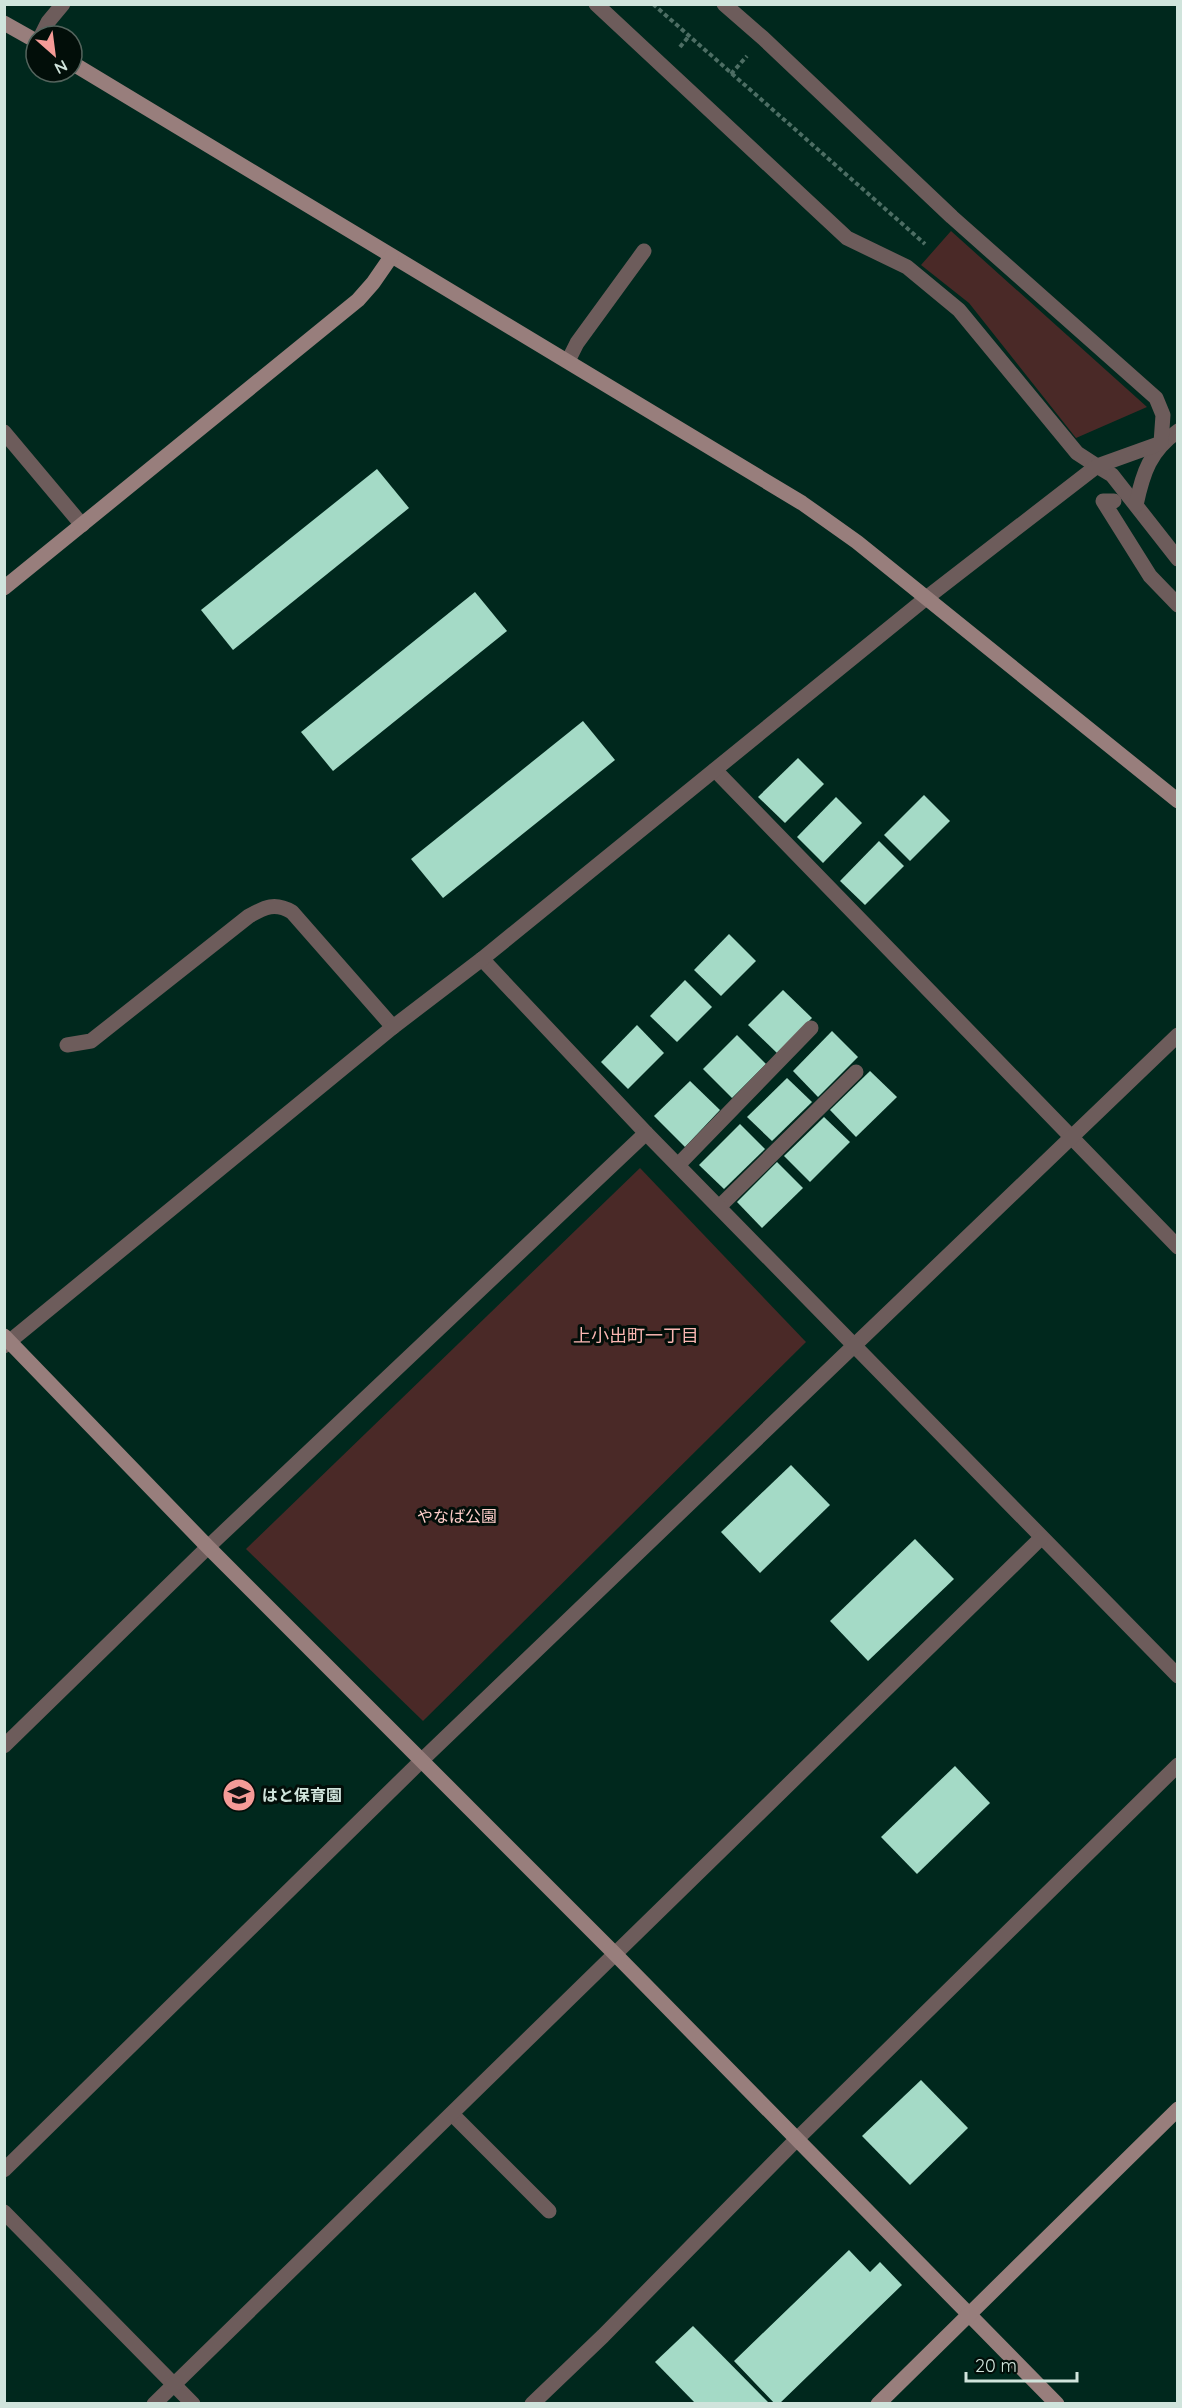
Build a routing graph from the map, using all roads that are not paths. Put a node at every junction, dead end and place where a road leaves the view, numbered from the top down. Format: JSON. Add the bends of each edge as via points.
{"nodes":[{"id":1,"x":63,"y":4,"type":"edge"},
{"id":2,"x":596,"y":4,"type":"edge"},
{"id":3,"x":724,"y":4,"type":"edge"},
{"id":4,"x":4,"y":22,"type":"edge"},
{"id":5,"x":47,"y":24,"type":"edge"},
{"id":6,"x":24,"y":34,"type":"edge"},
{"id":7,"x":84,"y":70,"type":"edge"},
{"id":8,"x":644,"y":251,"type":"dead end"},
{"id":9,"x":391,"y":256,"type":"junction"},
{"id":10,"x":568,"y":361,"type":"junction"},
{"id":11,"x":1178,"y":430,"type":"edge"},
{"id":12,"x":4,"y":432,"type":"edge"},
{"id":13,"x":1161,"y":443,"type":"junction"},
{"id":14,"x":1097,"y":466,"type":"junction"},
{"id":15,"x":1114,"y":501,"type":"dead end"},
{"id":16,"x":1136,"y":505,"type":"junction"},
{"id":17,"x":82,"y":525,"type":"junction"},
{"id":18,"x":1178,"y":559,"type":"edge"},
{"id":19,"x":4,"y":588,"type":"edge"},
{"id":20,"x":925,"y":599,"type":"junction"},
{"id":21,"x":1178,"y":605,"type":"edge"},
{"id":22,"x":715,"y":770,"type":"junction"},
{"id":23,"x":1178,"y":801,"type":"edge"},
{"id":24,"x":482,"y":959,"type":"junction"},
{"id":25,"x":393,"y":1027,"type":"junction"},
{"id":26,"x":811,"y":1028,"type":"dead end"},
{"id":27,"x":1178,"y":1035,"type":"edge"},
{"id":28,"x":67,"y":1045,"type":"dead end"},
{"id":29,"x":856,"y":1072,"type":"dead end"},
{"id":30,"x":646,"y":1132,"type":"junction"},
{"id":31,"x":1071,"y":1138,"type":"junction"},
{"id":32,"x":678,"y":1165,"type":"junction"},
{"id":33,"x":719,"y":1208,"type":"junction"},
{"id":34,"x":1178,"y":1247,"type":"edge"},
{"id":35,"x":6,"y":1341,"type":"edge"},
{"id":36,"x":853,"y":1346,"type":"junction"},
{"id":37,"x":1041,"y":1538,"type":"junction"},
{"id":38,"x":208,"y":1547,"type":"junction"},
{"id":39,"x":1178,"y":1676,"type":"edge"},
{"id":40,"x":4,"y":1746,"type":"edge"},
{"id":41,"x":421,"y":1761,"type":"junction"},
{"id":42,"x":1178,"y":1765,"type":"edge"},
{"id":43,"x":616,"y":1955,"type":"junction"},
{"id":44,"x":1178,"y":2109,"type":"edge"},
{"id":45,"x":452,"y":2114,"type":"junction"},
{"id":46,"x":797,"y":2139,"type":"junction"},
{"id":47,"x":4,"y":2170,"type":"edge"},
{"id":48,"x":549,"y":2211,"type":"dead end"},
{"id":49,"x":4,"y":2212,"type":"edge"},
{"id":50,"x":968,"y":2314,"type":"junction"},
{"id":51,"x":174,"y":2384,"type":"junction"},
{"id":52,"x":154,"y":2403,"type":"edge"},
{"id":53,"x":193,"y":2403,"type":"edge"},
{"id":54,"x":532,"y":2403,"type":"edge"},
{"id":55,"x":878,"y":2403,"type":"edge"},
{"id":56,"x":1057,"y":2403,"type":"edge"}],
"edges":[{"from":1,"to":5,"type":"street"},
{"from":2,"to":14,"type":"street","via":[[847,238],[907,267],[959,310],[1077,453]]},
{"from":3,"to":13,"type":"street","via":[[952,217],[1156,398],[1163,414]]},
{"from":4,"to":6,"type":"street"},
{"from":7,"to":9,"type":"street"},
{"from":8,"to":10,"type":"street"},
{"from":9,"to":10,"type":"street"},
{"from":9,"to":17,"type":"street","via":[[358,300]]},
{"from":10,"to":20,"type":"street","via":[[802,503],[857,542]]},
{"from":11,"to":13,"type":"street"},
{"from":12,"to":17,"type":"street"},
{"from":13,"to":14,"type":"street"},
{"from":13,"to":16,"type":"street","via":[[1142,477]]},
{"from":14,"to":16,"type":"street","via":[[1112,475]]},
{"from":14,"to":20,"type":"street"},
{"from":15,"to":21,"type":"street","via":[[1102,501],[1150,576]]},
{"from":16,"to":18,"type":"street"},
{"from":17,"to":19,"type":"street"},
{"from":20,"to":22,"type":"street"},
{"from":20,"to":23,"type":"street"},
{"from":22,"to":24,"type":"street"},
{"from":22,"to":31,"type":"street"},
{"from":24,"to":25,"type":"street"},
{"from":24,"to":30,"type":"street"},
{"from":25,"to":28,"type":"street","via":[[292,912],[280,905],[266,906],[249,916],[91,1041]]},
{"from":25,"to":35,"type":"street"},
{"from":26,"to":32,"type":"street"},
{"from":27,"to":31,"type":"street"},
{"from":29,"to":33,"type":"street"},
{"from":30,"to":32,"type":"street"},
{"from":30,"to":38,"type":"street"},
{"from":31,"to":34,"type":"street"},
{"from":31,"to":36,"type":"street"},
{"from":32,"to":33,"type":"street"},
{"from":33,"to":36,"type":"street"},
{"from":35,"to":38,"type":"street"},
{"from":36,"to":37,"type":"street"},
{"from":36,"to":41,"type":"street"},
{"from":37,"to":39,"type":"street"},
{"from":37,"to":43,"type":"street"},
{"from":38,"to":40,"type":"street"},
{"from":38,"to":41,"type":"street"},
{"from":41,"to":43,"type":"street"},
{"from":41,"to":47,"type":"street"},
{"from":42,"to":46,"type":"street"},
{"from":43,"to":45,"type":"street"},
{"from":43,"to":46,"type":"street"},
{"from":44,"to":50,"type":"street"},
{"from":45,"to":48,"type":"street"},
{"from":45,"to":51,"type":"street"},
{"from":46,"to":50,"type":"street"},
{"from":46,"to":54,"type":"street"},
{"from":49,"to":51,"type":"street"},
{"from":50,"to":55,"type":"street"},
{"from":50,"to":56,"type":"street"},
{"from":51,"to":52,"type":"street"},
{"from":51,"to":53,"type":"street"}]}
